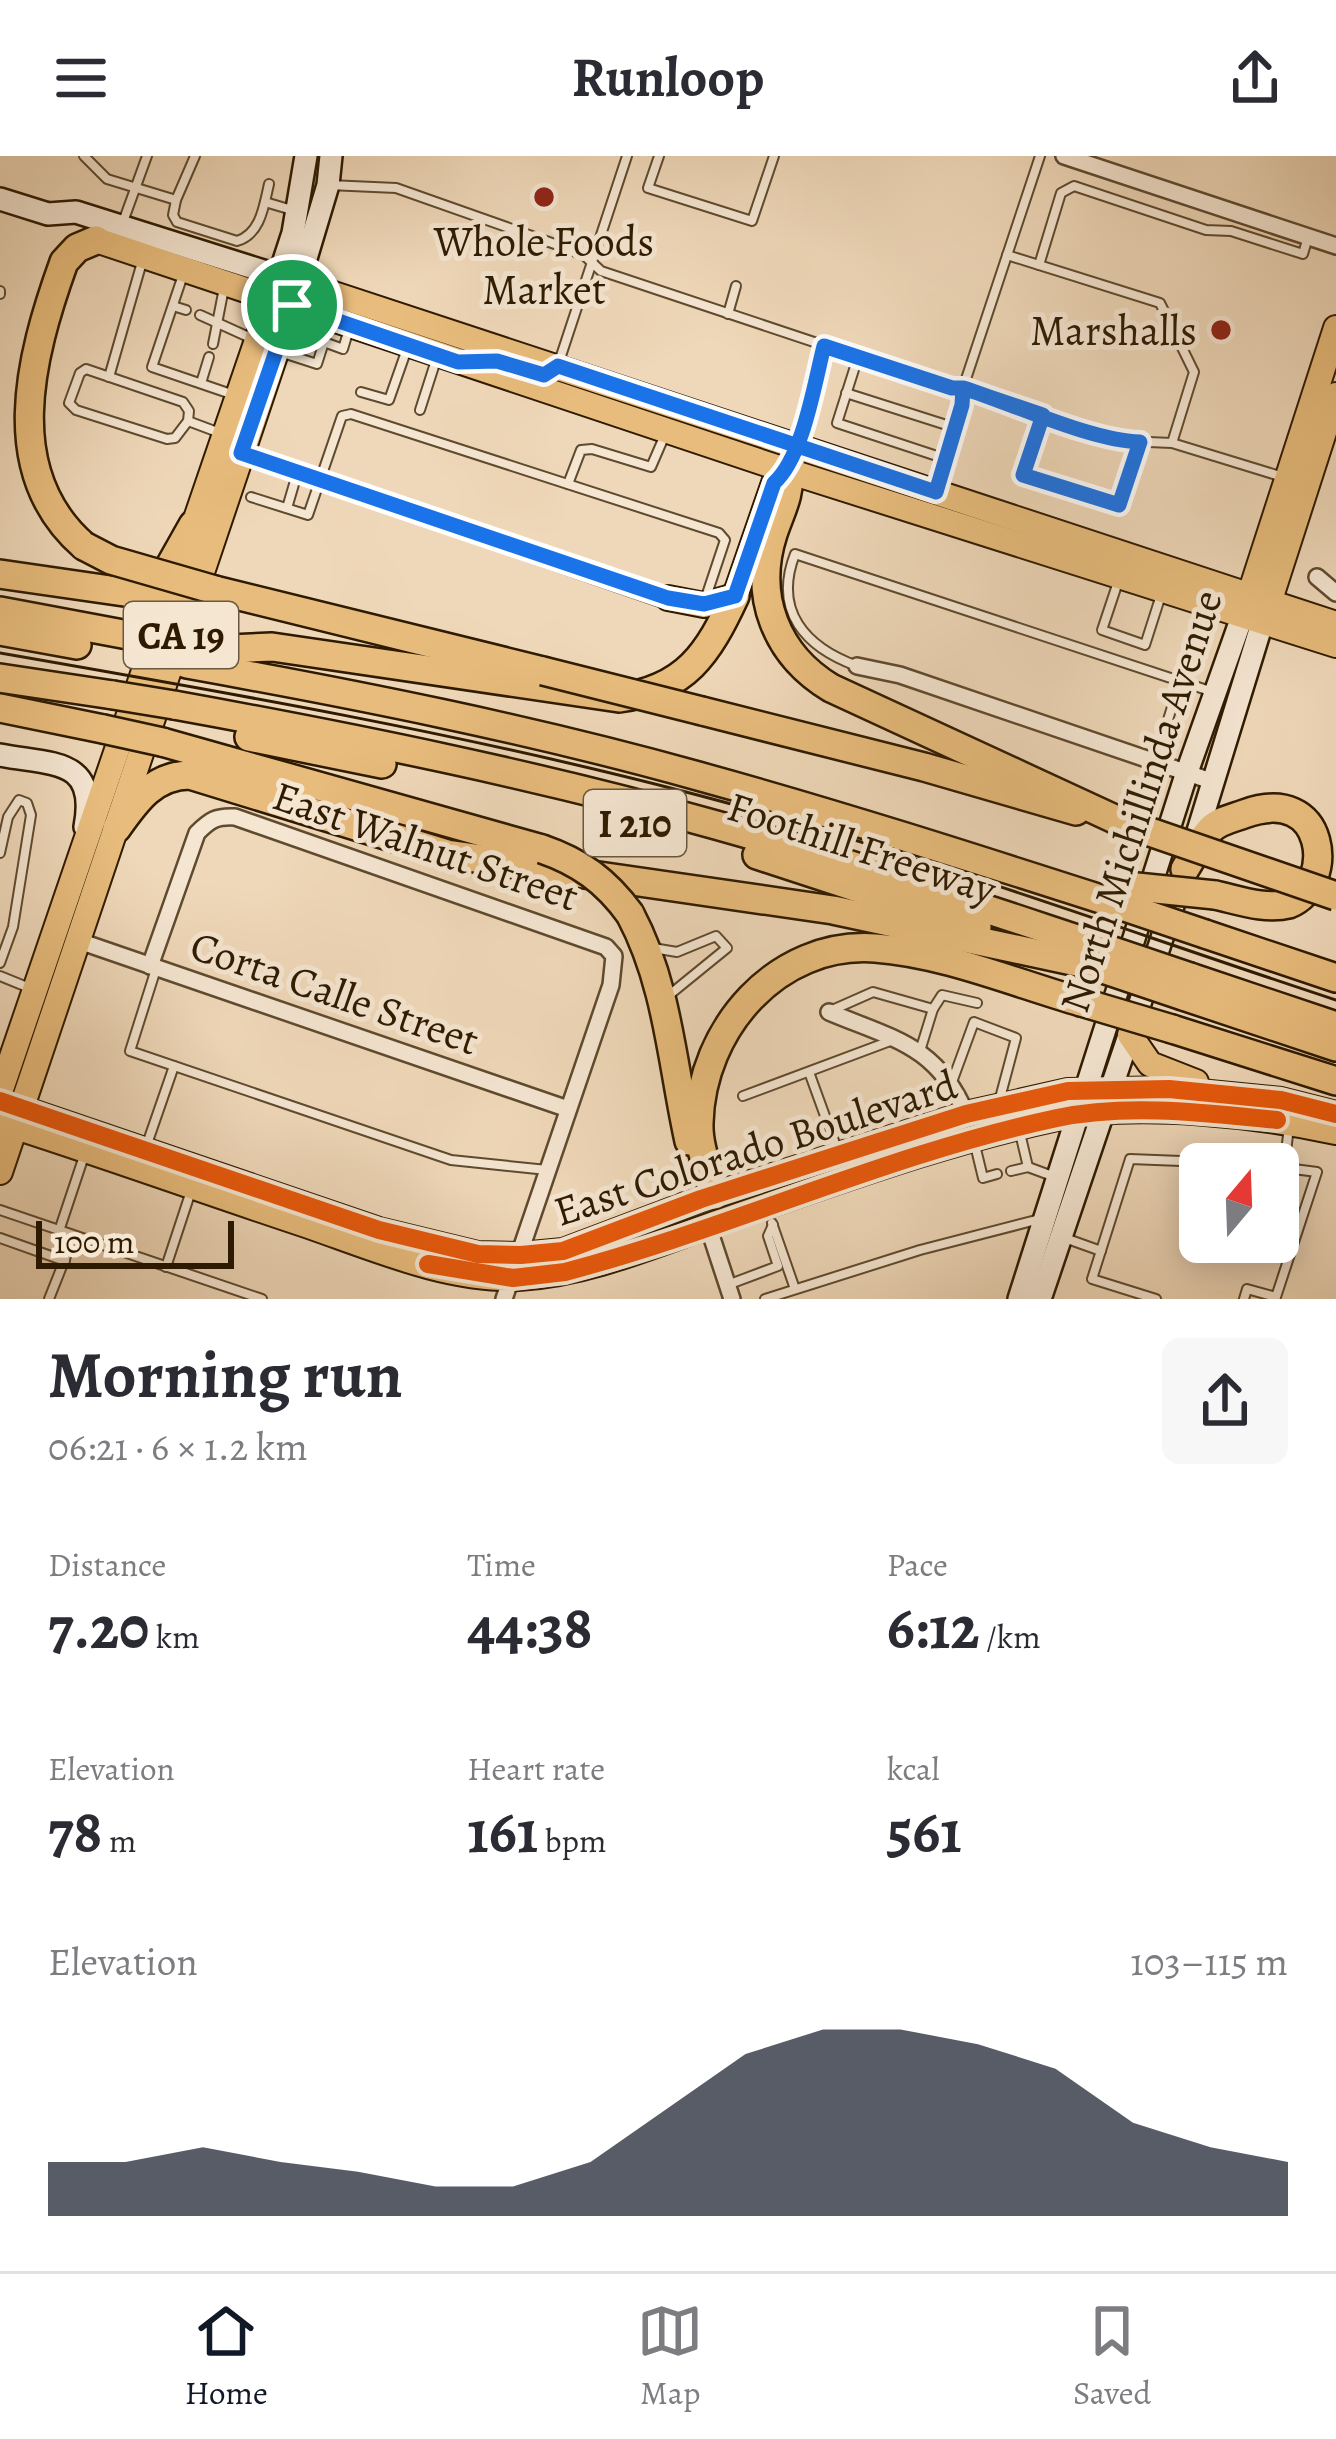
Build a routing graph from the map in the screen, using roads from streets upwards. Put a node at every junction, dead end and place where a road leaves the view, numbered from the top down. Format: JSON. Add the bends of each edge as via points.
{"nodes":[{"id":1,"x":306,"y":156,"type":"edge"},
{"id":2,"x":331,"y":156,"type":"edge"},
{"id":3,"x":1064,"y":156,"type":"edge"},
{"id":4,"x":0,"y":199,"type":"edge"},
{"id":5,"x":48,"y":214,"type":"junction"},
{"id":6,"x":96,"y":240,"type":"junction"},
{"id":7,"x":1336,"y":246,"type":"edge"},
{"id":8,"x":285,"y":291,"type":"junction"},
{"id":9,"x":1336,"y":328,"type":"edge"},
{"id":10,"x":266,"y":346,"type":"junction"},
{"id":11,"x":448,"y":358,"type":"junction"},
{"id":12,"x":558,"y":366,"type":"junction"},
{"id":13,"x":1336,"y":395,"type":"edge"},
{"id":14,"x":233,"y":444,"type":"junction"},
{"id":15,"x":792,"y":458,"type":"junction"},
{"id":16,"x":193,"y":525,"type":"junction"},
{"id":17,"x":0,"y":574,"type":"edge"},
{"id":18,"x":1317,"y":577,"type":"dead end"},
{"id":19,"x":1336,"y":593,"type":"edge"},
{"id":20,"x":735,"y":596,"type":"junction"},
{"id":21,"x":687,"y":605,"type":"joint"},
{"id":22,"x":1256,"y":608,"type":"junction"},
{"id":23,"x":0,"y":611,"type":"edge"},
{"id":24,"x":1336,"y":624,"type":"edge"},
{"id":25,"x":0,"y":631,"type":"edge"},
{"id":26,"x":1336,"y":644,"type":"edge"},
{"id":27,"x":128,"y":645,"type":"junction"},
{"id":28,"x":198,"y":657,"type":"junction"},
{"id":29,"x":857,"y":667,"type":"road end"},
{"id":30,"x":0,"y":678,"type":"edge"},
{"id":31,"x":0,"y":696,"type":"edge"},
{"id":32,"x":0,"y":708,"type":"edge"},
{"id":33,"x":108,"y":711,"type":"junction"},
{"id":34,"x":168,"y":723,"type":"junction"},
{"id":35,"x":0,"y":755,"type":"edge"},
{"id":36,"x":1187,"y":772,"type":"junction"},
{"id":37,"x":1214,"y":782,"type":"junction"},
{"id":38,"x":1121,"y":822,"type":"junction"},
{"id":39,"x":117,"y":828,"type":"junction"},
{"id":40,"x":76,"y":867,"type":"junction"},
{"id":41,"x":1185,"y":869,"type":"junction"},
{"id":42,"x":1113,"y":894,"type":"junction"},
{"id":43,"x":1336,"y":896,"type":"edge"},
{"id":44,"x":1210,"y":916,"type":"junction"},
{"id":45,"x":79,"y":941,"type":"junction"},
{"id":46,"x":1095,"y":956,"type":"junction"},
{"id":47,"x":1336,"y":961,"type":"edge"},
{"id":48,"x":153,"y":968,"type":"junction"},
{"id":49,"x":1336,"y":978,"type":"edge"},
{"id":50,"x":1186,"y":987,"type":"junction"},
{"id":51,"x":829,"y":1012,"type":"road end"},
{"id":52,"x":1336,"y":1026,"type":"edge"},
{"id":53,"x":1130,"y":1035,"type":"junction"},
{"id":54,"x":1336,"y":1047,"type":"edge"},
{"id":55,"x":6,"y":1054,"type":"edge"},
{"id":56,"x":1336,"y":1081,"type":"edge"},
{"id":57,"x":1238,"y":1095,"type":"junction"},
{"id":58,"x":1095,"y":1102,"type":"junction"},
{"id":59,"x":568,"y":1109,"type":"junction"},
{"id":60,"x":7,"y":1110,"type":"edge"},
{"id":61,"x":1291,"y":1112,"type":"junction"},
{"id":62,"x":1336,"y":1114,"type":"edge"},
{"id":63,"x":970,"y":1126,"type":"junction"},
{"id":64,"x":1336,"y":1132,"type":"edge"},
{"id":65,"x":0,"y":1172,"type":"edge"},
{"id":66,"x":708,"y":1207,"type":"junction"},
{"id":67,"x":513,"y":1278,"type":"edge"},
{"id":68,"x":730,"y":1292,"type":"edge"},
{"id":69,"x":1019,"y":1299,"type":"edge"},
{"id":70,"x":1040,"y":1299,"type":"edge"}],
"edges":[{"from":1,"to":8,"type":"main road"},
{"from":2,"to":8,"type":"main road","via":[[328,185]]},
{"from":3,"to":7,"type":"street"},
{"from":4,"to":5,"type":"main road"},
{"from":5,"to":6,"type":"main road"},
{"from":5,"to":8,"type":"main road","via":[[76,212],[122,226]]},
{"from":6,"to":8,"type":"main road"},
{"from":6,"to":38,"type":"highway","bridge":true,"via":[[64,262],[19,431],[42,506],[85,546],[215,590]]},
{"from":8,"to":10,"type":"main road","number":"CA 19"},
{"from":8,"to":11,"type":"main road","via":[[350,325]]},
{"from":8,"to":12,"type":"main road"},
{"from":9,"to":22,"type":"main road","name":"North Michillinda Avenue"},
{"from":10,"to":14,"type":"main road","number":"CA 19"},
{"from":10,"to":14,"type":"main road","number":"CA 19","via":[[237,396]]},
{"from":11,"to":12,"type":"main road","via":[[544,375]]},
{"from":11,"to":15,"type":"main road","via":[[666,430]]},
{"from":12,"to":15,"type":"main road"},
{"from":13,"to":22,"type":"main road","name":"North Michillinda Avenue"},
{"from":14,"to":16,"type":"main road","number":"CA 19"},
{"from":14,"to":21,"type":"street"},
{"from":14,"to":39,"type":"main road","number":"CA 19"},
{"from":15,"to":20,"type":"main road","via":[[774,483]]},
{"from":15,"to":22,"type":"main road","via":[[936,492]]},
{"from":15,"to":22,"type":"main road","via":[[1163,589]]},
{"from":15,"to":38,"type":"highway","via":[[764,578],[772,622],[792,658],[831,688]]},
{"from":16,"to":17,"type":"highway","via":[[150,592]]},
{"from":16,"to":40,"type":"main road","number":"CA 19"},
{"from":18,"to":19,"type":"street"},
{"from":20,"to":21,"type":"main road"},
{"from":20,"to":28,"type":"highway","via":[[684,674],[661,689],[619,698],[272,647]]},
{"from":22,"to":24,"type":"main road"},
{"from":22,"to":26,"type":"main road"},
{"from":22,"to":36,"type":"main road","name":"North Michillinda Avenue"},
{"from":22,"to":37,"type":"main road","name":"North Michillinda Avenue"},
{"from":23,"to":27,"type":"highway","name":"Foothill Freeway","number":"I 210"},
{"from":25,"to":27,"type":"highway"},
{"from":27,"to":28,"type":"highway","name":"Foothill Freeway","number":"I 210","bridge":true},
{"from":28,"to":42,"type":"highway","name":"Foothill Freeway","number":"I 210","via":[[514,712],[802,787]]},
{"from":29,"to":36,"type":"street"},
{"from":30,"to":33,"type":"highway"},
{"from":31,"to":33,"type":"highway","name":"Foothill Freeway","number":"I 210"},
{"from":32,"to":33,"type":"highway"},
{"from":33,"to":34,"type":"highway","name":"Foothill Freeway","number":"I 210"},
{"from":34,"to":46,"type":"highway","name":"Foothill Freeway","number":"I 210","via":[[472,782],[748,852]]},
{"from":34,"to":66,"type":"highway","bridge":true,"via":[[542,849],[595,875],[648,948]]},
{"from":35,"to":40,"type":"main road","via":[[62,766],[85,782]]},
{"from":36,"to":37,"type":"street"},
{"from":36,"to":58,"type":"main road","name":"North Michillinda Avenue"},
{"from":37,"to":41,"type":"main road","name":"North Michillinda Avenue"},
{"from":38,"to":43,"type":"highway","bridge":true},
{"from":39,"to":45,"type":"main road","number":"CA 19"},
{"from":39,"to":46,"type":"highway","via":[[152,785],[190,776],[447,854]]},
{"from":40,"to":55,"type":"main road","number":"CA 19"},
{"from":41,"to":44,"type":"highway","via":[[1215,825],[1255,810],[1292,810],[1321,832],[1326,866],[1309,894]]},
{"from":41,"to":53,"type":"main road","name":"North Michillinda Avenue"},
{"from":42,"to":44,"type":"highway","bridge":true},
{"from":42,"to":44,"type":"highway","bridge":true},
{"from":44,"to":47,"type":"highway"},
{"from":44,"to":49,"type":"highway"},
{"from":45,"to":48,"type":"street","name":"Corta Calle Street"},
{"from":45,"to":60,"type":"main road","number":"CA 19"},
{"from":46,"to":50,"type":"highway","name":"Foothill Freeway","number":"I 210","bridge":true},
{"from":48,"to":59,"type":"street","name":"Corta Calle Street"},
{"from":48,"to":59,"type":"street","name":"East Walnut Street","via":[[192,844],[211,819],[235,817],[591,940],[614,956]]},
{"from":50,"to":52,"type":"highway"},
{"from":50,"to":54,"type":"highway","name":"Foothill Freeway","number":"I 210"},
{"from":51,"to":63,"type":"street","via":[[920,1051],[952,1082]]},
{"from":53,"to":57,"type":"main road","via":[[1150,1064]]},
{"from":53,"to":58,"type":"main road","name":"North Michillinda Avenue"},
{"from":55,"to":60,"type":"main road","number":"CA 19"},
{"from":56,"to":66,"type":"highway","bridge":true,"via":[[896,950],[845,948],[771,979],[715,1048],[698,1130]]},
{"from":57,"to":58,"type":"main road","name":"East Colorado Boulevard"},
{"from":57,"to":61,"type":"main road","name":"East Colorado Boulevard"},
{"from":58,"to":61,"type":"main road","name":"East Colorado Boulevard","via":[[1217,1115]]},
{"from":58,"to":63,"type":"main road","name":"East Colorado Boulevard","via":[[1019,1127]]},
{"from":58,"to":63,"type":"main road","name":"East Colorado Boulevard","via":[[998,1106]]},
{"from":58,"to":69,"type":"main road","name":"North Michillinda Avenue","via":[[1058,1178]]},
{"from":58,"to":70,"type":"main road"},
{"from":59,"to":67,"type":"street"},
{"from":60,"to":65,"type":"main road","number":"CA 19"},
{"from":60,"to":67,"type":"main road","name":"East Colorado Boulevard","via":[[478,1254]]},
{"from":60,"to":67,"type":"main road","name":"East Colorado Boulevard","via":[[86,1151],[394,1255]]},
{"from":61,"to":62,"type":"main road","name":"East Colorado Boulevard"},
{"from":61,"to":64,"type":"main road","name":"East Colorado Boulevard"},
{"from":63,"to":66,"type":"main road","name":"East Colorado Boulevard","via":[[839,1155]]},
{"from":63,"to":66,"type":"main road","name":"East Colorado Boulevard","via":[[770,1215]]},
{"from":66,"to":67,"type":"main road","name":"East Colorado Boulevard","via":[[563,1250]]},
{"from":66,"to":68,"type":"street"}]}
